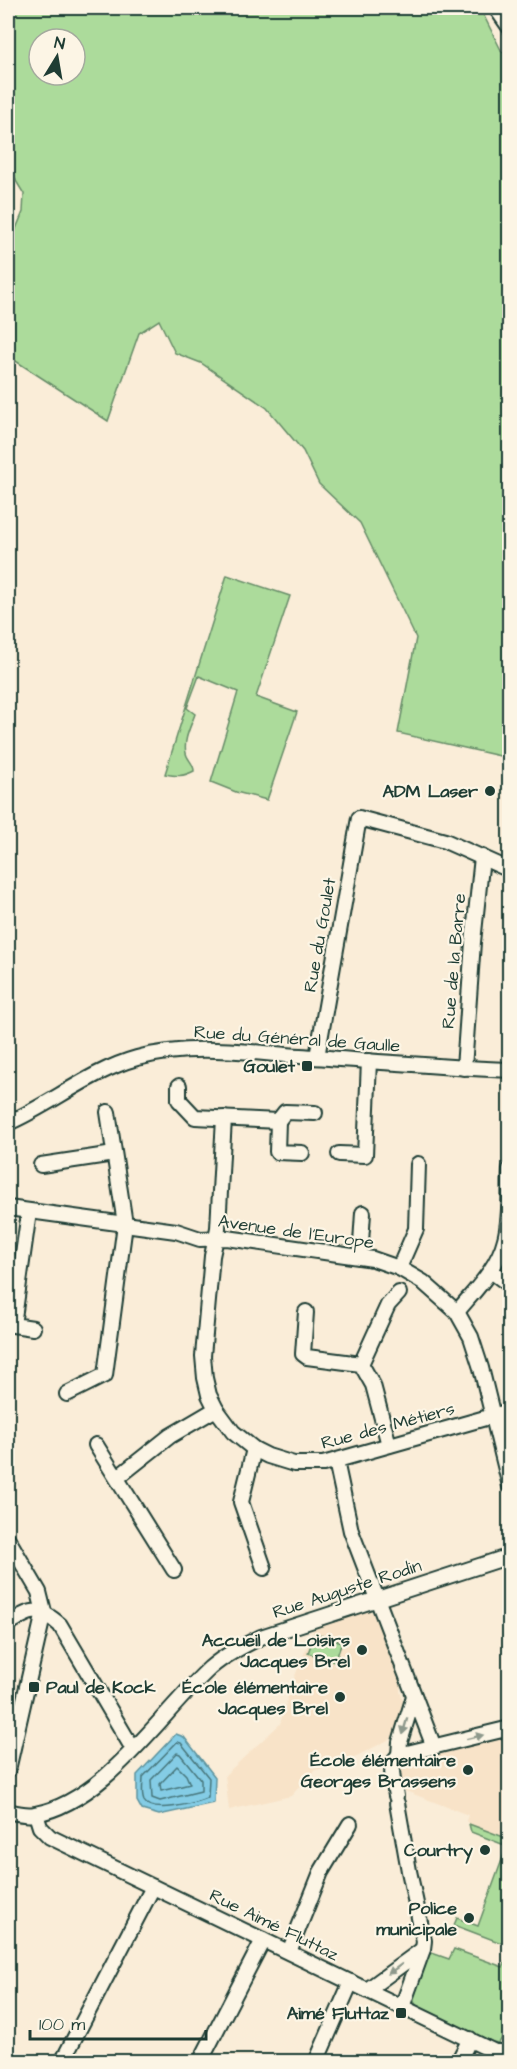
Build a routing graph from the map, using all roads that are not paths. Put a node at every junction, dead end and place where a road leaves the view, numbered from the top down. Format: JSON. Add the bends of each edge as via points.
{"nodes":[{"id":1,"x":496,"y":8,"type":"edge"},
{"id":2,"x":510,"y":27,"type":"edge"},
{"id":3,"x":482,"y":857,"type":"junction"},
{"id":4,"x":510,"y":870,"type":"edge"},
{"id":5,"x":317,"y":1057,"type":"junction"},
{"id":6,"x":369,"y":1061,"type":"junction"},
{"id":7,"x":464,"y":1068,"type":"junction"},
{"id":8,"x":510,"y":1070,"type":"edge"},
{"id":9,"x":179,"y":1086,"type":"dead end"},
{"id":10,"x":108,"y":1112,"type":"dead end"},
{"id":11,"x":315,"y":1113,"type":"dead end"},
{"id":12,"x":26,"y":1115,"type":"junction"},
{"id":13,"x":225,"y":1118,"type":"junction"},
{"id":14,"x":278,"y":1120,"type":"junction"},
{"id":15,"x":8,"y":1124,"type":"edge"},
{"id":16,"x":8,"y":1130,"type":"edge"},
{"id":17,"x":114,"y":1154,"type":"junction"},
{"id":18,"x":302,"y":1154,"type":"dead end"},
{"id":19,"x":339,"y":1154,"type":"dead end"},
{"id":20,"x":418,"y":1164,"type":"dead end"},
{"id":21,"x":41,"y":1165,"type":"dead end"},
{"id":22,"x":510,"y":1169,"type":"edge"},
{"id":23,"x":509,"y":1202,"type":"edge"},
{"id":24,"x":8,"y":1208,"type":"edge"},
{"id":25,"x":29,"y":1212,"type":"junction"},
{"id":26,"x":363,"y":1213,"type":"dead end"},
{"id":27,"x":125,"y":1224,"type":"junction"},
{"id":28,"x":216,"y":1238,"type":"junction"},
{"id":29,"x":360,"y":1257,"type":"junction"},
{"id":30,"x":399,"y":1268,"type":"junction"},
{"id":31,"x":491,"y":1271,"type":"junction"},
{"id":32,"x":13,"y":1280,"type":"edge"},
{"id":33,"x":510,"y":1285,"type":"edge"},
{"id":34,"x":399,"y":1293,"type":"dead end"},
{"id":35,"x":306,"y":1312,"type":"dead end"},
{"id":36,"x":457,"y":1312,"type":"junction"},
{"id":37,"x":33,"y":1328,"type":"dead end"},
{"id":38,"x":361,"y":1364,"type":"junction"},
{"id":39,"x":67,"y":1394,"type":"dead end"},
{"id":40,"x":216,"y":1408,"type":"junction"},
{"id":41,"x":510,"y":1411,"type":"edge"},
{"id":42,"x":493,"y":1416,"type":"junction"},
{"id":43,"x":96,"y":1445,"type":"dead end"},
{"id":44,"x":389,"y":1445,"type":"junction"},
{"id":45,"x":254,"y":1449,"type":"junction"},
{"id":46,"x":336,"y":1461,"type":"junction"},
{"id":47,"x":117,"y":1478,"type":"junction"},
{"id":48,"x":510,"y":1486,"type":"edge"},
{"id":49,"x":8,"y":1539,"type":"edge"},
{"id":50,"x":510,"y":1556,"type":"edge"},
{"id":51,"x":264,"y":1569,"type":"dead end"},
{"id":52,"x":174,"y":1570,"type":"dead end"},
{"id":53,"x":376,"y":1598,"type":"junction"},
{"id":54,"x":44,"y":1612,"type":"junction"},
{"id":55,"x":8,"y":1624,"type":"edge"},
{"id":56,"x":414,"y":1696,"type":"junction"},
{"id":57,"x":510,"y":1728,"type":"edge"},
{"id":58,"x":434,"y":1747,"type":"junction"},
{"id":59,"x":133,"y":1749,"type":"junction"},
{"id":60,"x":399,"y":1755,"type":"junction"},
{"id":61,"x":8,"y":1770,"type":"edge"},
{"id":62,"x":8,"y":1811,"type":"edge"},
{"id":63,"x":36,"y":1814,"type":"junction"},
{"id":64,"x":350,"y":1824,"type":"dead end"},
{"id":65,"x":153,"y":1887,"type":"junction"},
{"id":66,"x":263,"y":1940,"type":"junction"},
{"id":67,"x":423,"y":1949,"type":"junction"},
{"id":68,"x":289,"y":1953,"type":"junction"},
{"id":69,"x":351,"y":1982,"type":"junction"},
{"id":70,"x":367,"y":1990,"type":"junction"},
{"id":71,"x":402,"y":2007,"type":"junction"},
{"id":72,"x":470,"y":2040,"type":"junction"},
{"id":73,"x":510,"y":2052,"type":"edge"},
{"id":74,"x":62,"y":2061,"type":"edge"},
{"id":75,"x":200,"y":2061,"type":"edge"},
{"id":76,"x":316,"y":2061,"type":"edge"},
{"id":77,"x":458,"y":2061,"type":"edge"}],
"edges":[{"from":1,"to":2,"type":"street"},
{"from":3,"to":4,"type":"street"},
{"from":3,"to":5,"type":"street","name":"Rue du Goulet","via":[[445,840],[359,818]]},
{"from":3,"to":7,"type":"street","name":"Rue de la Barre"},
{"from":5,"to":6,"type":"street","name":"Rue du Général de Gaulle"},
{"from":5,"to":12,"type":"street","name":"Rue du Général de Gaulle","via":[[216,1050],[152,1054],[100,1072]]},
{"from":6,"to":7,"type":"street","name":"Rue du Général de Gaulle"},
{"from":6,"to":19,"type":"street","via":[[366,1155]]},
{"from":7,"to":8,"type":"street","name":"Rue du Général de Gaulle"},
{"from":9,"to":13,"type":"street","via":[[179,1100],[195,1117]]},
{"from":10,"to":17,"type":"street"},
{"from":11,"to":14,"type":"street","via":[[285,1112]]},
{"from":12,"to":15,"type":"street","name":"Rue du Général de Gaulle"},
{"from":12,"to":16,"type":"street","name":"Rue du Général de Gaulle"},
{"from":13,"to":14,"type":"street"},
{"from":13,"to":28,"type":"street","name":"Rue des Métiers"},
{"from":14,"to":18,"type":"street","via":[[277,1152]]},
{"from":17,"to":21,"type":"street"},
{"from":17,"to":27,"type":"street"},
{"from":20,"to":30,"type":"street","via":[[416,1229]]},
{"from":22,"to":23,"type":"street"},
{"from":23,"to":31,"type":"street","via":[[505,1240]]},
{"from":24,"to":25,"type":"street","name":"Avenue de l'Europe"},
{"from":25,"to":27,"type":"street","name":"Avenue de l'Europe"},
{"from":25,"to":32,"type":"street"},
{"from":26,"to":29,"type":"street"},
{"from":27,"to":28,"type":"street","name":"Avenue de l'Europe","via":[[176,1231],[200,1239]]},
{"from":27,"to":39,"type":"street","via":[[105,1375]]},
{"from":28,"to":29,"type":"street","name":"Avenue de l'Europe"},
{"from":28,"to":40,"type":"street","name":"Rue des Métiers","via":[[203,1356],[209,1395]]},
{"from":29,"to":30,"type":"street","name":"Avenue de l'Europe"},
{"from":30,"to":36,"type":"street","name":"Avenue de l'Europe","via":[[429,1286]]},
{"from":31,"to":33,"type":"street"},
{"from":31,"to":36,"type":"street"},
{"from":32,"to":37,"type":"street","via":[[13,1324]]},
{"from":34,"to":38,"type":"street","via":[[388,1305]]},
{"from":35,"to":38,"type":"street","via":[[304,1356]]},
{"from":36,"to":42,"type":"street","name":"Avenue de l'Europe","via":[[471,1337]]},
{"from":38,"to":44,"type":"street","via":[[373,1385]]},
{"from":40,"to":45,"type":"street","name":"Rue des Métiers","via":[[233,1432]]},
{"from":40,"to":47,"type":"street","via":[[170,1436]]},
{"from":41,"to":42,"type":"street","name":"Rue des Métiers"},
{"from":42,"to":44,"type":"street","name":"Rue des Métiers"},
{"from":42,"to":48,"type":"street","name":"Avenue de l'Europe"},
{"from":43,"to":47,"type":"street"},
{"from":44,"to":46,"type":"street","name":"Rue des Métiers"},
{"from":45,"to":46,"type":"street","name":"Rue des Métiers","via":[[294,1464]]},
{"from":45,"to":51,"type":"street","via":[[241,1502]]},
{"from":46,"to":53,"type":"street","via":[[351,1531]]},
{"from":47,"to":52,"type":"street"},
{"from":49,"to":54,"type":"street","via":[[39,1592]]},
{"from":50,"to":53,"type":"street","name":"Rue Auguste Rodin"},
{"from":53,"to":56,"type":"street"},
{"from":53,"to":59,"type":"street","name":"Rue Auguste Rodin","via":[[268,1634],[227,1655]]},
{"from":54,"to":55,"type":"street","via":[[33,1611]]},
{"from":54,"to":59,"type":"street","via":[[66,1635]]},
{"from":54,"to":61,"type":"street"},
{"from":56,"to":58,"type":"street"},
{"from":56,"to":60,"type":"street","one_way":true},
{"from":58,"to":57,"type":"street","one_way":true},
{"from":58,"to":60,"type":"street"},
{"from":59,"to":63,"type":"street","name":"Rue Auguste Rodin","via":[[84,1794]]},
{"from":60,"to":67,"type":"street","via":[[392,1769],[408,1871],[424,1934]]},
{"from":62,"to":63,"type":"street","name":"Rue Auguste Rodin"},
{"from":63,"to":65,"type":"street","name":"Rue Aimé Fluttaz","via":[[40,1827],[50,1837]]},
{"from":64,"to":68,"type":"street","via":[[321,1872]]},
{"from":65,"to":66,"type":"street","name":"Rue Aimé Fluttaz"},
{"from":65,"to":74,"type":"street"},
{"from":66,"to":68,"type":"street","name":"Rue Aimé Fluttaz"},
{"from":66,"to":75,"type":"street"},
{"from":67,"to":70,"type":"street","one_way":true},
{"from":67,"to":71,"type":"street"},
{"from":68,"to":69,"type":"street","name":"Rue Aimé Fluttaz"},
{"from":69,"to":70,"type":"street","name":"Rue Aimé Fluttaz"},
{"from":69,"to":76,"type":"street"},
{"from":70,"to":71,"type":"street","name":"Rue Aimé Fluttaz"},
{"from":71,"to":72,"type":"street","name":"Rue Aimé Fluttaz"},
{"from":72,"to":73,"type":"street","name":"Rue Aimé Fluttaz","via":[[495,2052]]},
{"from":72,"to":77,"type":"street"}]}
